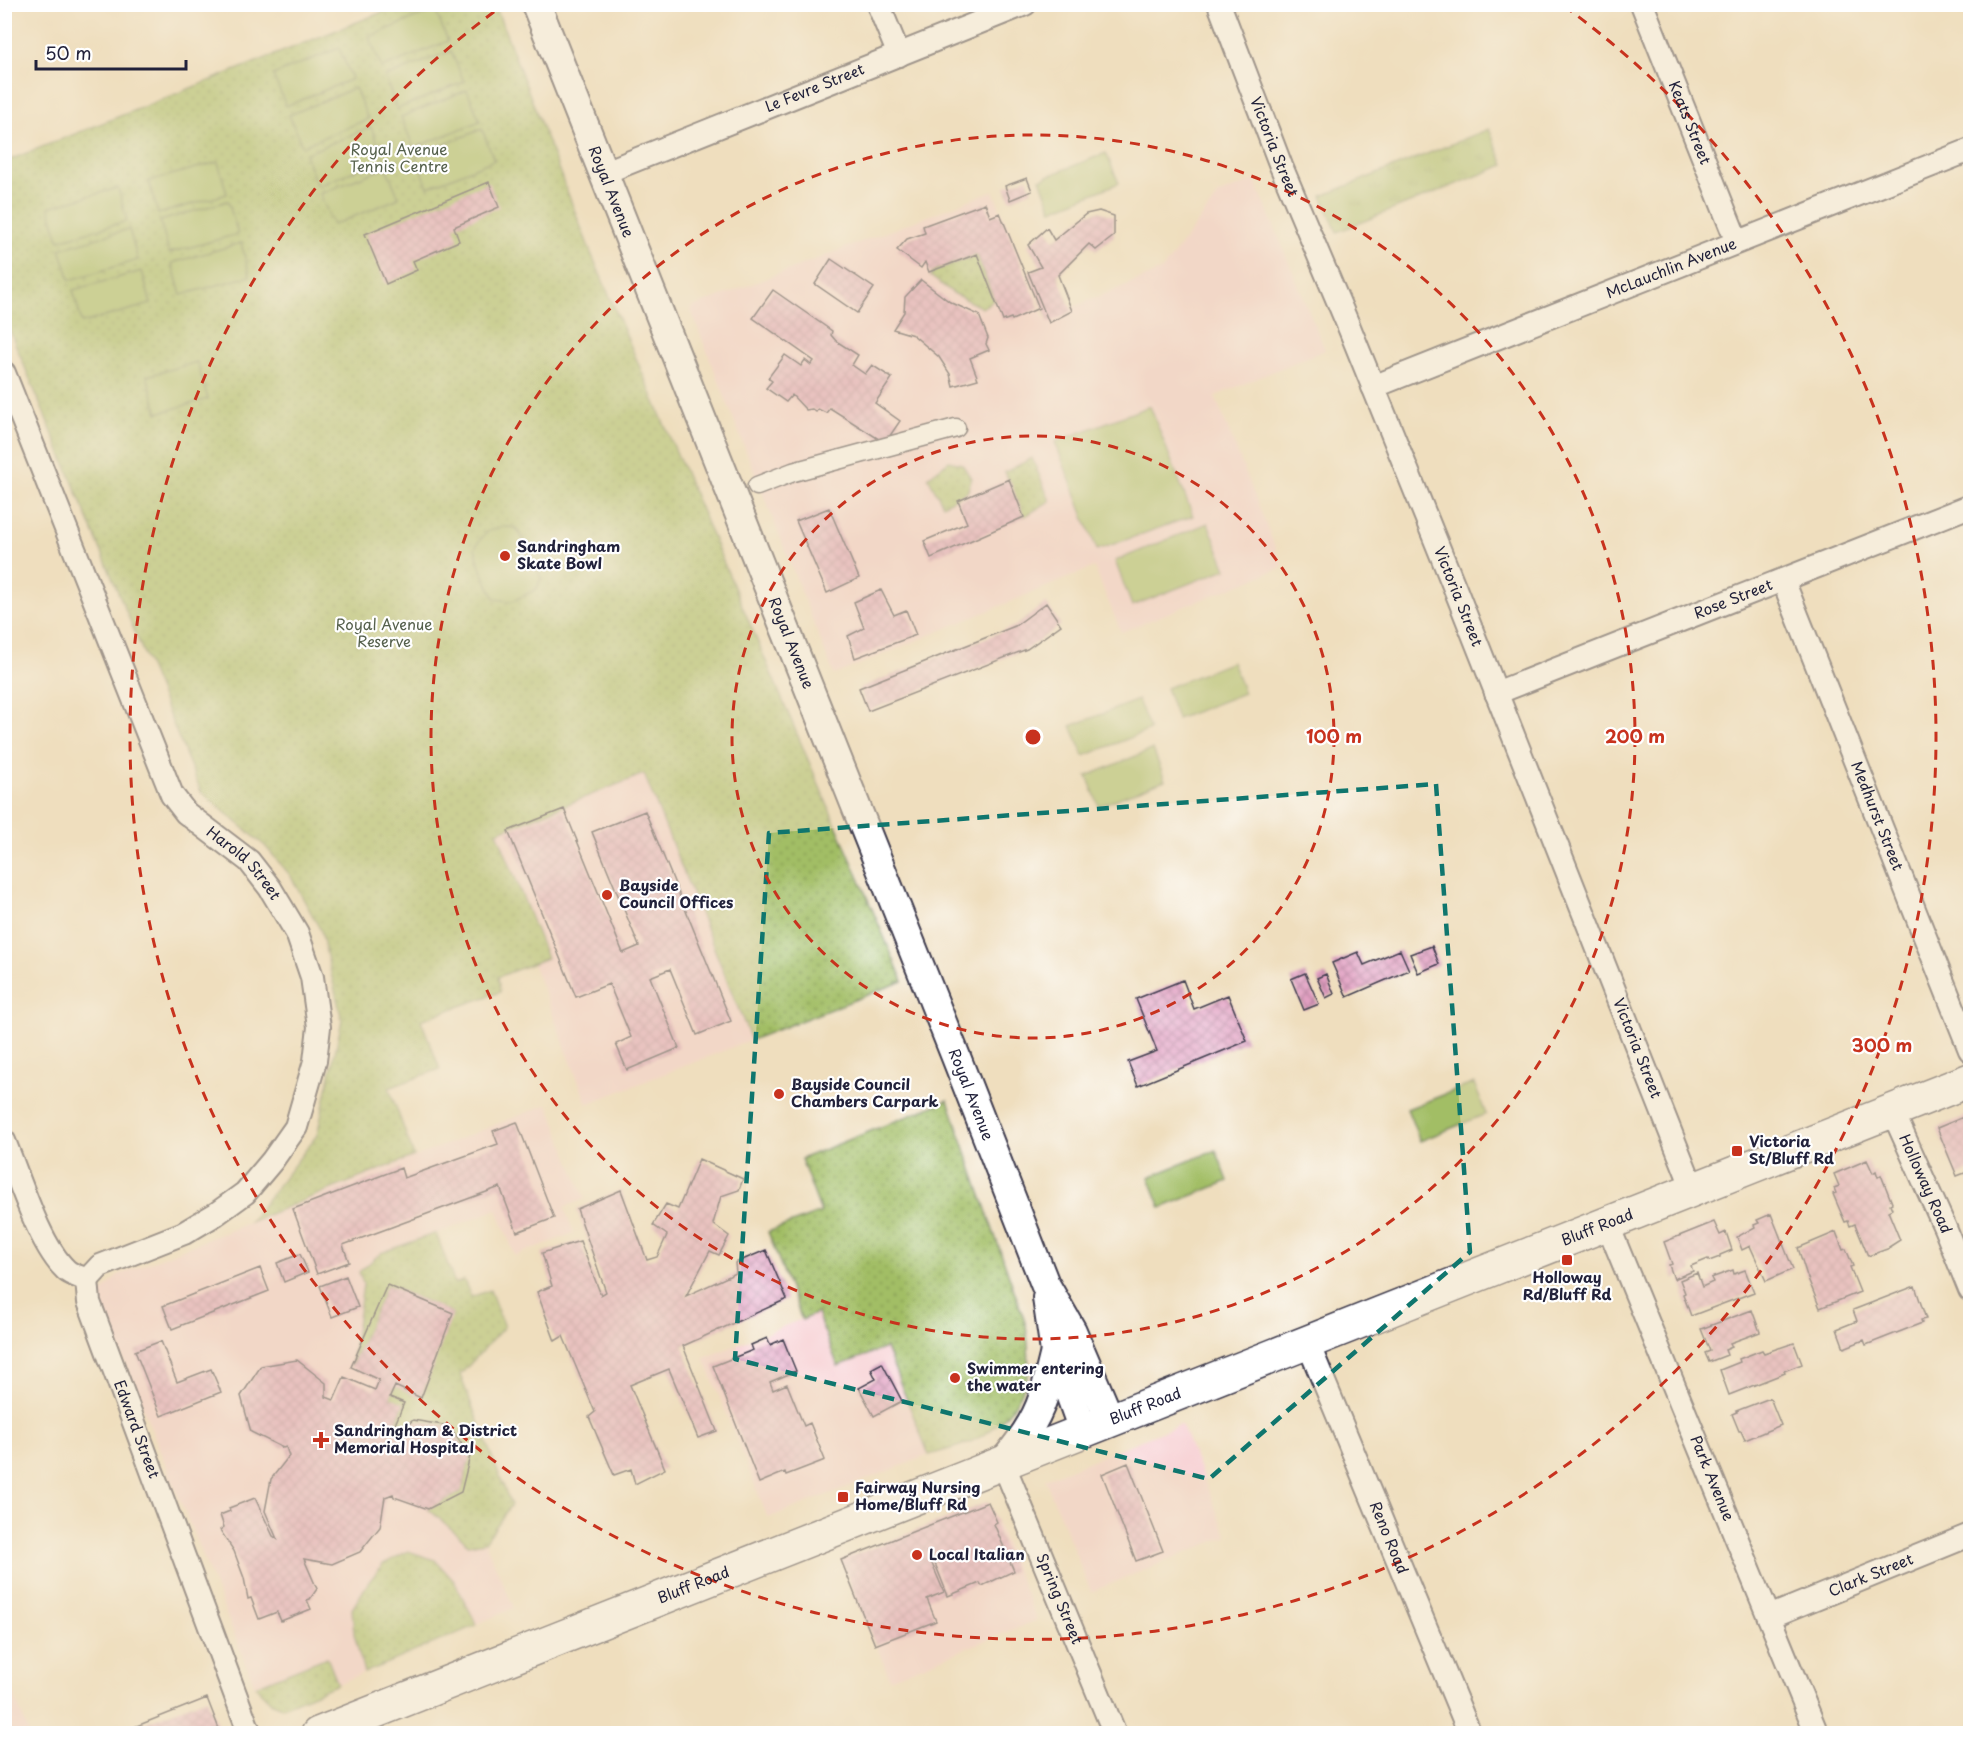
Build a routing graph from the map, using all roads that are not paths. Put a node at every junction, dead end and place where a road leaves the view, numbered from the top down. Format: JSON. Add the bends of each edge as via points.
{"nodes":[{"id":1,"x":536,"y":4,"type":"edge"},
{"id":2,"x":878,"y":4,"type":"edge"},
{"id":3,"x":1025,"y":4,"type":"edge"},
{"id":4,"x":1219,"y":4,"type":"edge"},
{"id":5,"x":1642,"y":4,"type":"edge"},
{"id":6,"x":899,"y":55,"type":"junction"},
{"id":7,"x":1971,"y":150,"type":"edge"},
{"id":8,"x":603,"y":172,"type":"junction"},
{"id":9,"x":1737,"y":242,"type":"junction"},
{"id":10,"x":4,"y":373,"type":"edge"},
{"id":11,"x":1373,"y":387,"type":"junction"},
{"id":12,"x":956,"y":428,"type":"dead end"},
{"id":13,"x":757,"y":486,"type":"dead end"},
{"id":14,"x":1971,"y":506,"type":"edge"},
{"id":15,"x":1783,"y":580,"type":"junction"},
{"id":16,"x":1496,"y":693,"type":"junction"},
{"id":17,"x":1971,"y":1050,"type":"edge"},
{"id":18,"x":1971,"y":1080,"type":"edge"},
{"id":19,"x":1892,"y":1110,"type":"junction"},
{"id":20,"x":4,"y":1141,"type":"edge"},
{"id":21,"x":1693,"y":1189,"type":"junction"},
{"id":22,"x":1607,"y":1223,"type":"junction"},
{"id":23,"x":87,"y":1280,"type":"junction"},
{"id":24,"x":1045,"y":1284,"type":"junction"},
{"id":25,"x":1971,"y":1290,"type":"edge"},
{"id":26,"x":1307,"y":1341,"type":"junction"},
{"id":27,"x":1055,"y":1352,"type":"junction"},
{"id":28,"x":1096,"y":1425,"type":"junction"},
{"id":29,"x":1003,"y":1463,"type":"junction"},
{"id":30,"x":1971,"y":1535,"type":"edge"},
{"id":31,"x":1769,"y":1617,"type":"junction"},
{"id":32,"x":1114,"y":1733,"type":"edge"},
{"id":33,"x":250,"y":1734,"type":"edge"},
{"id":34,"x":318,"y":1734,"type":"edge"},
{"id":35,"x":1470,"y":1734,"type":"edge"},
{"id":36,"x":1817,"y":1734,"type":"edge"}],
"edges":[{"from":1,"to":8,"type":"street","name":"Royal Avenue"},
{"from":2,"to":6,"type":"street"},
{"from":3,"to":6,"type":"street","name":"Le Fevre Street"},
{"from":4,"to":11,"type":"street","name":"Victoria Street"},
{"from":5,"to":9,"type":"street","name":"Keats Street"},
{"from":6,"to":8,"type":"street","name":"Le Fevre Street"},
{"from":7,"to":9,"type":"street","name":"McLauchlin Avenue"},
{"from":8,"to":24,"type":"street","name":"Royal Avenue"},
{"from":9,"to":11,"type":"street","name":"McLauchlin Avenue"},
{"from":10,"to":23,"type":"street","name":"Harold Street","via":[[172,795],[186,813],[249,861],[270,888],[297,933],[312,977],[319,1027],[315,1061],[296,1127],[245,1193],[184,1233],[100,1266]]},
{"from":11,"to":16,"type":"street","name":"Victoria Street"},
{"from":12,"to":13,"type":"street","via":[[793,472]]},
{"from":14,"to":15,"type":"street","name":"Rose Street"},
{"from":15,"to":16,"type":"street","name":"Rose Street"},
{"from":15,"to":17,"type":"street","name":"Medhurst Street"},
{"from":16,"to":21,"type":"street","name":"Victoria Street"},
{"from":18,"to":19,"type":"main road","name":"Bluff Road"},
{"from":19,"to":21,"type":"main road","name":"Bluff Road"},
{"from":19,"to":25,"type":"street","name":"Holloway Road"},
{"from":20,"to":23,"type":"street","via":[[53,1254],[68,1272]]},
{"from":21,"to":22,"type":"main road","name":"Bluff Road"},
{"from":22,"to":26,"type":"main road","name":"Bluff Road"},
{"from":22,"to":31,"type":"street","name":"Park Avenue"},
{"from":23,"to":33,"type":"street","name":"Edward Street","via":[[89,1302]]},
{"from":24,"to":27,"type":"street","name":"Royal Avenue"},
{"from":24,"to":28,"type":"street","name":"Royal Avenue","via":[[1072,1331]]},
{"from":26,"to":28,"type":"main road","name":"Bluff Road"},
{"from":26,"to":35,"type":"street","name":"Reno Road"},
{"from":27,"to":28,"type":"street","name":"Royal Avenue"},
{"from":27,"to":29,"type":"street","via":[[1036,1415]]},
{"from":28,"to":29,"type":"main road","name":"Bluff Road"},
{"from":29,"to":32,"type":"street","name":"Spring Street"},
{"from":29,"to":34,"type":"main road","name":"Bluff Road"},
{"from":30,"to":31,"type":"street","name":"Clark Street"},
{"from":31,"to":36,"type":"street","name":"Park Avenue"}]}
